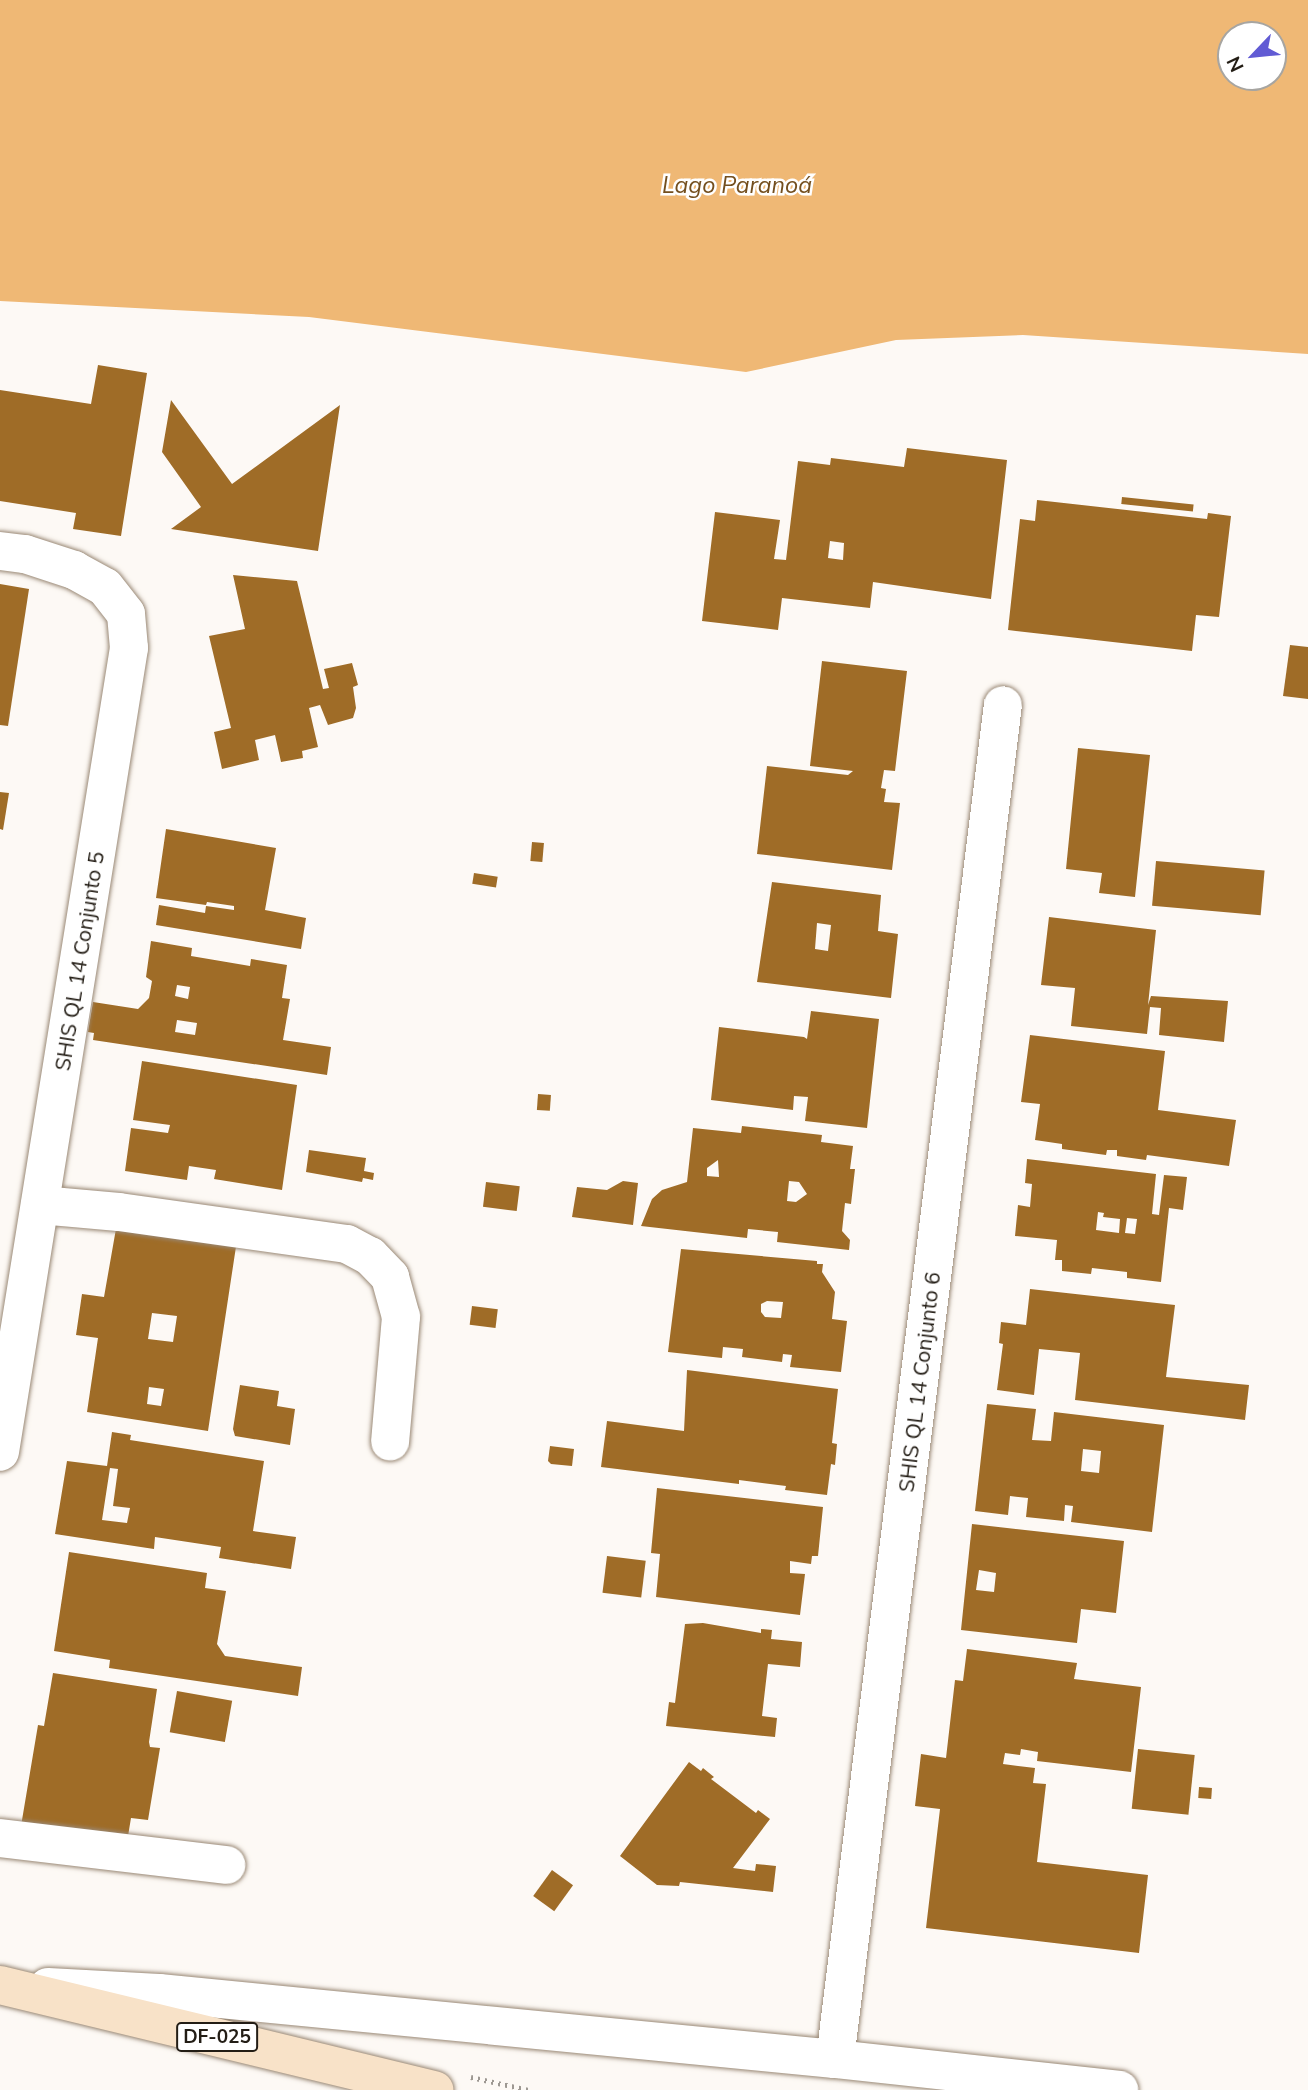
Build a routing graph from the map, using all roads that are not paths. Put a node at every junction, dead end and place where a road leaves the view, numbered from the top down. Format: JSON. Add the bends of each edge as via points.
{"nodes":[{"id":1,"x":0,"y":551,"type":"edge"},
{"id":2,"x":1003,"y":705,"type":"dead end"},
{"id":3,"x":40,"y":1205,"type":"junction"},
{"id":4,"x":390,"y":1442,"type":"dead end"},
{"id":5,"x":0,"y":1452,"type":"edge"},
{"id":6,"x":0,"y":1838,"type":"edge"},
{"id":7,"x":226,"y":1866,"type":"dead end"},
{"id":8,"x":0,"y":1984,"type":"edge"},
{"id":9,"x":835,"y":2059,"type":"junction"},
{"id":10,"x":434,"y":2090,"type":"edge"},
{"id":11,"x":1119,"y":2090,"type":"edge"}],
"edges":[{"from":1,"to":3,"type":"street","name":"SHIS QL 14 Conjunto 5","via":[[74,570],[106,587],[126,614],[129,648]]},
{"from":2,"to":9,"type":"street","name":"SHIS QL 14 Conjunto 6"},
{"from":3,"to":4,"type":"street","via":[[347,1244],[370,1256],[390,1277],[401,1317]]},
{"from":3,"to":5,"type":"street","name":"SHIS QL 14 Conjunto 5"},
{"from":6,"to":7,"type":"street"},
{"from":8,"to":9,"type":"street","via":[[173,1994]]},
{"from":8,"to":10,"type":"main road","number":"DF-025"},
{"from":9,"to":11,"type":"street"}]}
